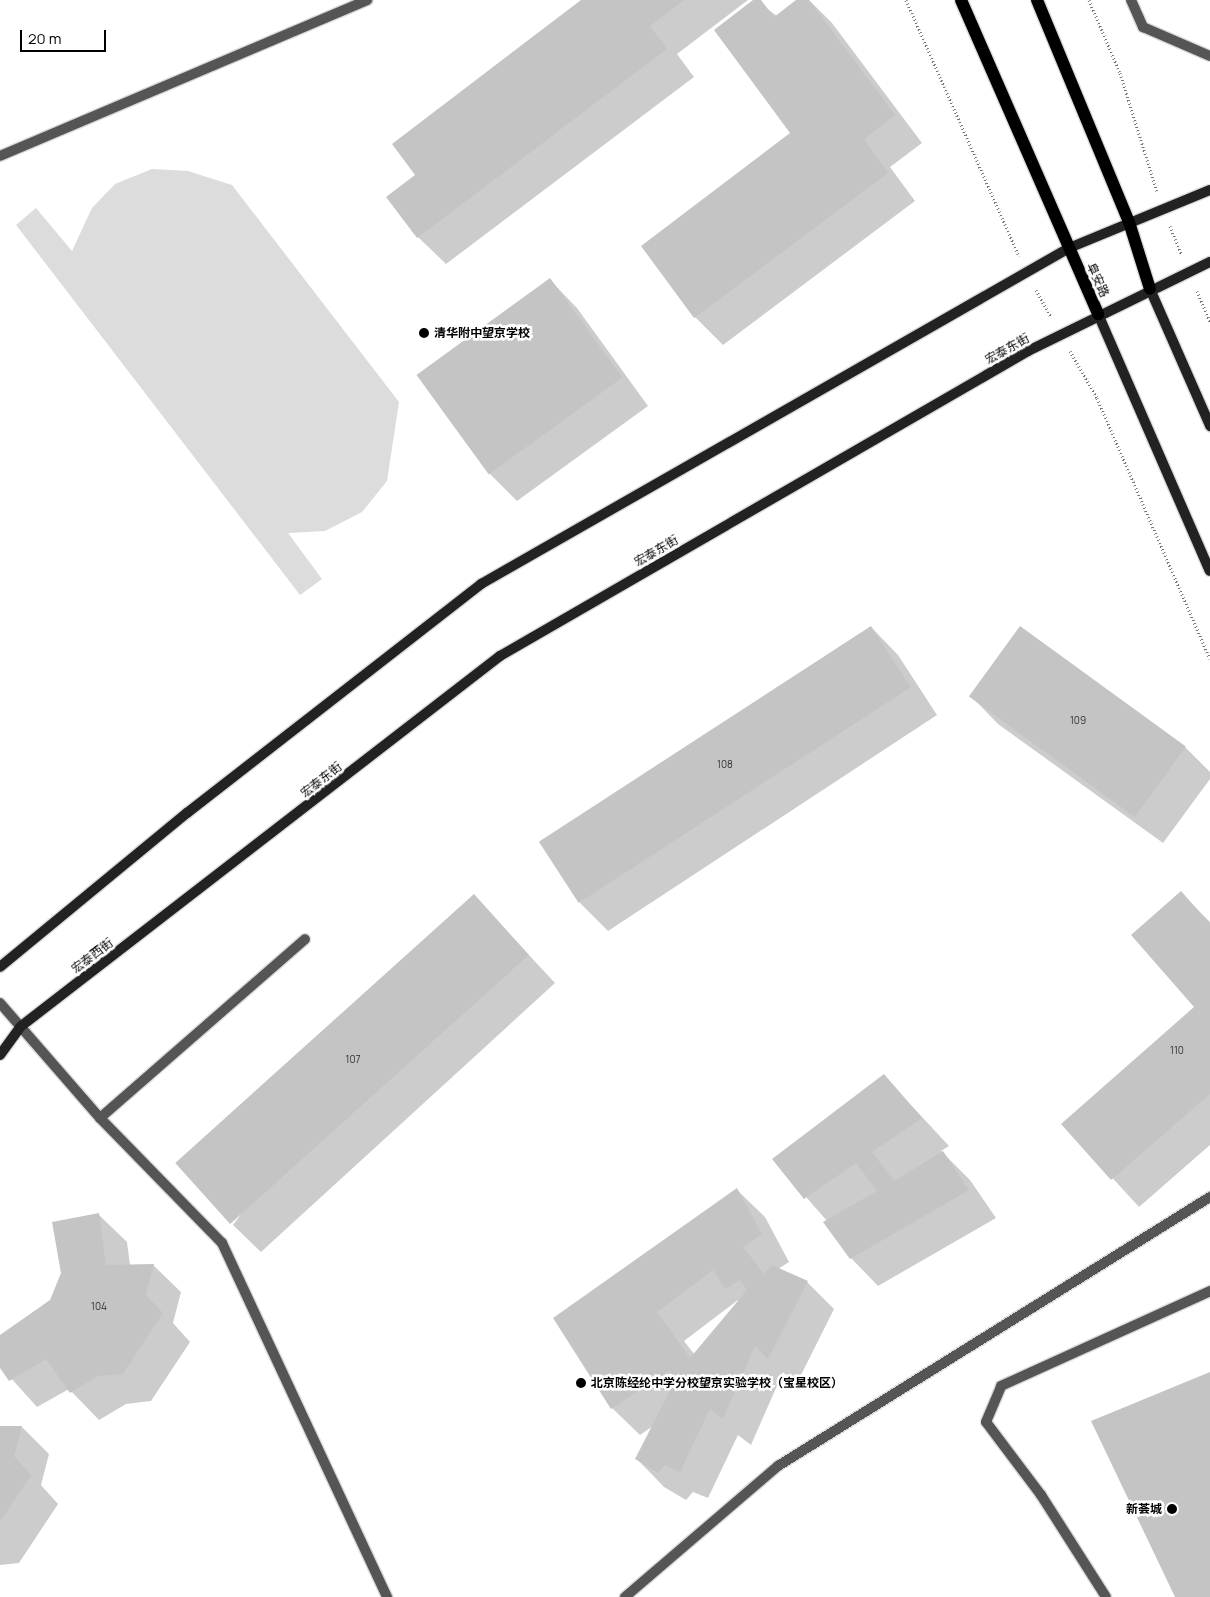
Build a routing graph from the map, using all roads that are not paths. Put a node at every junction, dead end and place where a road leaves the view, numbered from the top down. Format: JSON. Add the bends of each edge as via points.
{"nodes":[{"id":1,"x":367,"y":0,"type":"edge"},
{"id":2,"x":961,"y":0,"type":"edge"},
{"id":3,"x":1037,"y":0,"type":"edge"},
{"id":4,"x":1131,"y":0,"type":"edge"},
{"id":5,"x":1210,"y":56,"type":"edge"},
{"id":6,"x":0,"y":156,"type":"edge"},
{"id":7,"x":1210,"y":190,"type":"edge"},
{"id":8,"x":1129,"y":222,"type":"junction"},
{"id":9,"x":1069,"y":248,"type":"junction"},
{"id":10,"x":1210,"y":262,"type":"edge"},
{"id":11,"x":1150,"y":289,"type":"junction"},
{"id":12,"x":1098,"y":314,"type":"junction"},
{"id":13,"x":1210,"y":426,"type":"edge"},
{"id":14,"x":1210,"y":571,"type":"edge"},
{"id":15,"x":206,"y":884,"type":"joint"},
{"id":16,"x":305,"y":939,"type":"dead end"},
{"id":17,"x":0,"y":967,"type":"edge"},
{"id":18,"x":0,"y":1003,"type":"edge"},
{"id":19,"x":20,"y":1027,"type":"junction"},
{"id":20,"x":0,"y":1055,"type":"edge"},
{"id":21,"x":100,"y":1118,"type":"junction"},
{"id":22,"x":1210,"y":1197,"type":"edge"},
{"id":23,"x":1210,"y":1291,"type":"edge"},
{"id":24,"x":387,"y":1597,"type":"edge"},
{"id":25,"x":626,"y":1597,"type":"edge"},
{"id":26,"x":1106,"y":1597,"type":"edge"}],
"edges":[{"from":1,"to":6,"type":"street"},
{"from":2,"to":9,"type":"main road","name":"阜安路"},
{"from":3,"to":8,"type":"main road"},
{"from":4,"to":5,"type":"street","via":[[1143,27]]},
{"from":7,"to":8,"type":"main road"},
{"from":8,"to":9,"type":"main road"},
{"from":8,"to":11,"type":"main road"},
{"from":9,"to":12,"type":"main road","name":"阜安路"},
{"from":9,"to":17,"type":"main road","via":[[481,584],[187,813]]},
{"from":10,"to":11,"type":"main road","name":"宏泰东街"},
{"from":11,"to":12,"type":"main road","name":"宏泰东街"},
{"from":11,"to":13,"type":"main road"},
{"from":12,"to":14,"type":"main road","name":"阜安路"},
{"from":12,"to":15,"type":"main road","name":"宏泰东街","via":[[500,656]]},
{"from":15,"to":19,"type":"main road","name":"宏泰西街"},
{"from":16,"to":21,"type":"street"},
{"from":18,"to":19,"type":"street"},
{"from":19,"to":20,"type":"main road","name":"宏泰西街"},
{"from":19,"to":21,"type":"street"},
{"from":21,"to":24,"type":"street","via":[[222,1243]]},
{"from":22,"to":25,"type":"street","via":[[778,1466]]},
{"from":23,"to":26,"type":"street","via":[[1001,1386],[986,1422],[1041,1496]]}]}
